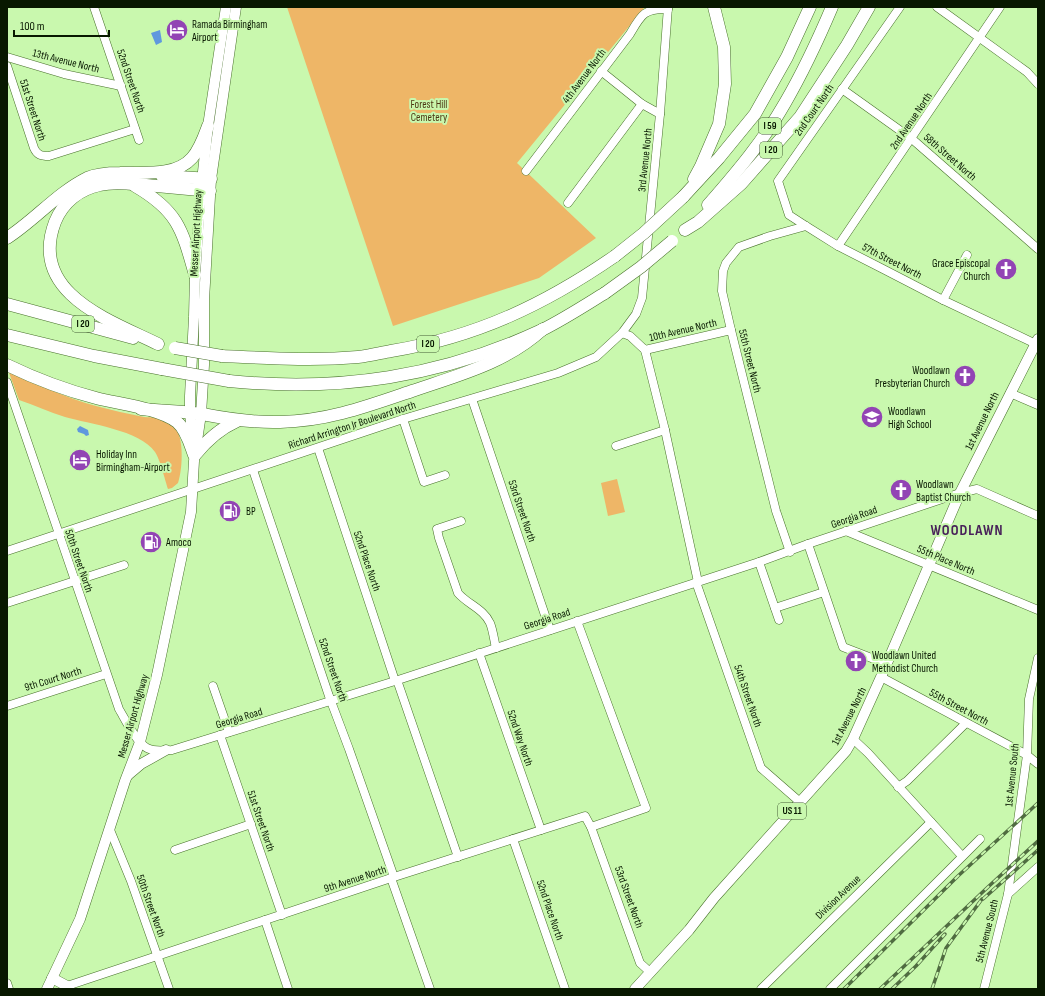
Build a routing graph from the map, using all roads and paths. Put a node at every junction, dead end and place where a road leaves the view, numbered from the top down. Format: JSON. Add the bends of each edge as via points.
{"nodes":[{"id":1,"x":94,"y":7,"type":"edge"},
{"id":2,"x":226,"y":7,"type":"edge"},
{"id":3,"x":236,"y":7,"type":"edge"},
{"id":4,"x":714,"y":7,"type":"edge"},
{"id":5,"x":810,"y":7,"type":"edge"},
{"id":6,"x":832,"y":7,"type":"edge"},
{"id":7,"x":869,"y":7,"type":"edge"},
{"id":8,"x":900,"y":7,"type":"edge"},
{"id":9,"x":937,"y":7,"type":"edge"},
{"id":10,"x":1000,"y":7,"type":"edge"},
{"id":11,"x":668,"y":8,"type":"edge"},
{"id":12,"x":979,"y":38,"type":"junction"},
{"id":13,"x":7,"y":57,"type":"edge"},
{"id":14,"x":7,"y":66,"type":"edge"},
{"id":15,"x":601,"y":71,"type":"junction"},
{"id":16,"x":1038,"y":84,"type":"edge"},
{"id":17,"x":121,"y":86,"type":"junction"},
{"id":18,"x":842,"y":89,"type":"junction"},
{"id":19,"x":642,"y":104,"type":"junction"},
{"id":20,"x":660,"y":114,"type":"junction"},
{"id":21,"x":208,"y":126,"type":"junction"},
{"id":22,"x":135,"y":129,"type":"junction"},
{"id":23,"x":912,"y":139,"type":"junction"},
{"id":24,"x":139,"y":140,"type":"dead end"},
{"id":25,"x":526,"y":171,"type":"dead end"},
{"id":26,"x":108,"y":173,"type":"junction"},
{"id":27,"x":130,"y":184,"type":"junction"},
{"id":28,"x":206,"y":185,"type":"junction"},
{"id":29,"x":683,"y":197,"type":"junction"},
{"id":30,"x":568,"y":203,"type":"dead end"},
{"id":31,"x":806,"y":226,"type":"junction"},
{"id":32,"x":685,"y":230,"type":"junction"},
{"id":33,"x":7,"y":238,"type":"edge"},
{"id":34,"x":838,"y":246,"type":"junction"},
{"id":35,"x":1038,"y":249,"type":"edge"},
{"id":36,"x":967,"y":255,"type":"dead end"},
{"id":37,"x":194,"y":275,"type":"junction"},
{"id":38,"x":943,"y":300,"type":"junction"},
{"id":39,"x":7,"y":304,"type":"edge"},
{"id":40,"x":636,"y":314,"type":"joint"},
{"id":41,"x":543,"y":329,"type":"junction"},
{"id":42,"x":731,"y":330,"type":"junction"},
{"id":43,"x":622,"y":333,"type":"junction"},
{"id":44,"x":7,"y":335,"type":"edge"},
{"id":45,"x":1037,"y":341,"type":"edge"},
{"id":46,"x":158,"y":344,"type":"junction"},
{"id":47,"x":645,"y":350,"type":"junction"},
{"id":48,"x":7,"y":365,"type":"edge"},
{"id":49,"x":7,"y":382,"type":"edge"},
{"id":50,"x":1010,"y":393,"type":"junction"},
{"id":51,"x":472,"y":399,"type":"junction"},
{"id":52,"x":1038,"y":406,"type":"edge"},
{"id":53,"x":142,"y":409,"type":"junction"},
{"id":54,"x":195,"y":414,"type":"junction"},
{"id":55,"x":403,"y":419,"type":"junction"},
{"id":56,"x":237,"y":420,"type":"junction"},
{"id":57,"x":665,"y":430,"type":"junction"},
{"id":58,"x":616,"y":446,"type":"dead end"},
{"id":59,"x":318,"y":448,"type":"junction"},
{"id":60,"x":194,"y":457,"type":"junction"},
{"id":61,"x":253,"y":470,"type":"junction"},
{"id":62,"x":445,"y":475,"type":"dead end"},
{"id":63,"x":193,"y":490,"type":"junction"},
{"id":64,"x":960,"y":493,"type":"junction"},
{"id":65,"x":1038,"y":516,"type":"edge"},
{"id":66,"x":461,"y":521,"type":"dead end"},
{"id":67,"x":846,"y":531,"type":"junction"},
{"id":68,"x":58,"y":534,"type":"junction"},
{"id":69,"x":808,"y":544,"type":"junction"},
{"id":70,"x":7,"y":551,"type":"edge"},
{"id":71,"x":790,"y":552,"type":"junction"},
{"id":72,"x":759,"y":562,"type":"junction"},
{"id":73,"x":124,"y":565,"type":"dead end"},
{"id":74,"x":929,"y":565,"type":"junction"},
{"id":75,"x":74,"y":581,"type":"junction"},
{"id":76,"x":697,"y":582,"type":"junction"},
{"id":77,"x":824,"y":592,"type":"junction"},
{"id":78,"x":7,"y":603,"type":"edge"},
{"id":79,"x":775,"y":608,"type":"junction"},
{"id":80,"x":1038,"y":610,"type":"edge"},
{"id":81,"x":779,"y":620,"type":"dead end"},
{"id":82,"x":577,"y":621,"type":"junction"},
{"id":83,"x":550,"y":630,"type":"junction"},
{"id":84,"x":496,"y":648,"type":"junction"},
{"id":85,"x":479,"y":654,"type":"junction"},
{"id":86,"x":1038,"y":658,"type":"edge"},
{"id":87,"x":887,"y":664,"type":"junction"},
{"id":88,"x":106,"y":674,"type":"junction"},
{"id":89,"x":881,"y":678,"type":"junction"},
{"id":90,"x":396,"y":681,"type":"junction"},
{"id":91,"x":213,"y":686,"type":"dead end"},
{"id":92,"x":331,"y":701,"type":"junction"},
{"id":93,"x":7,"y":706,"type":"edge"},
{"id":94,"x":966,"y":723,"type":"junction"},
{"id":95,"x":229,"y":732,"type":"junction"},
{"id":96,"x":220,"y":735,"type":"junction"},
{"id":97,"x":853,"y":739,"type":"junction"},
{"id":98,"x":140,"y":742,"type":"junction"},
{"id":99,"x":166,"y":750,"type":"junction"},
{"id":100,"x":1026,"y":755,"type":"junction"},
{"id":101,"x":1038,"y":764,"type":"edge"},
{"id":102,"x":128,"y":775,"type":"junction"},
{"id":103,"x":898,"y":787,"type":"junction"},
{"id":104,"x":800,"y":802,"type":"junction"},
{"id":105,"x":931,"y":822,"type":"junction"},
{"id":106,"x":251,"y":824,"type":"junction"},
{"id":107,"x":592,"y":826,"type":"junction"},
{"id":108,"x":110,"y":830,"type":"junction"},
{"id":109,"x":541,"y":830,"type":"junction"},
{"id":110,"x":513,"y":839,"type":"junction"},
{"id":111,"x":980,"y":839,"type":"dead end"},
{"id":112,"x":176,"y":850,"type":"dead end"},
{"id":113,"x":962,"y":856,"type":"junction"},
{"id":114,"x":458,"y":857,"type":"junction"},
{"id":115,"x":1038,"y":867,"type":"edge"},
{"id":116,"x":392,"y":878,"type":"junction"},
{"id":117,"x":1008,"y":894,"type":"junction"},
{"id":118,"x":282,"y":915,"type":"junction"},
{"id":119,"x":265,"y":920,"type":"junction"},
{"id":120,"x":158,"y":957,"type":"junction"},
{"id":121,"x":650,"y":972,"type":"junction"},
{"id":122,"x":52,"y":978,"type":"junction"},
{"id":123,"x":7,"y":983,"type":"edge"},
{"id":124,"x":67,"y":987,"type":"edge"},
{"id":125,"x":9,"y":989,"type":"edge"},
{"id":126,"x":47,"y":989,"type":"edge"},
{"id":127,"x":169,"y":989,"type":"edge"},
{"id":128,"x":288,"y":989,"type":"edge"},
{"id":129,"x":430,"y":989,"type":"edge"},
{"id":130,"x":565,"y":989,"type":"edge"},
{"id":131,"x":635,"y":989,"type":"edge"},
{"id":132,"x":761,"y":989,"type":"edge"},
{"id":133,"x":830,"y":989,"type":"edge"},
{"id":134,"x":984,"y":989,"type":"edge"}],
"edges":[{"from":1,"to":17,"type":"street","name":"52nd Street North"},
{"from":2,"to":21,"type":"main road","name":"Messer Airport Highway"},
{"from":3,"to":28,"type":"main road","name":"Messer Airport Highway"},
{"from":4,"to":29,"type":"highway","number":"I 20","via":[[724,47],[725,84],[718,124],[701,166]]},
{"from":5,"to":29,"type":"highway","number":"I 59","via":[[787,57],[755,114]]},
{"from":6,"to":32,"type":"highway","number":"I 59","via":[[785,104],[728,182]]},
{"from":7,"to":32,"type":"highway","number":"I 20","via":[[800,117],[741,184],[698,222]]},
{"from":8,"to":18,"type":"street","name":"2nd Court North"},
{"from":9,"to":12,"type":"street"},
{"from":10,"to":12,"type":"street","name":"2nd Avenue North"},
{"from":11,"to":15,"type":"street","name":"4th Avenue North","via":[[646,12]]},
{"from":11,"to":20,"type":"street","name":"3rd Avenue North"},
{"from":12,"to":16,"type":"street","via":[[1027,72]]},
{"from":12,"to":23,"type":"street","name":"2nd Avenue North"},
{"from":13,"to":17,"type":"street","name":"13th Avenue North","via":[[64,74]]},
{"from":14,"to":22,"type":"street","name":"51st Street North","via":[[34,148],[36,153],[42,156]]},
{"from":15,"to":19,"type":"street"},
{"from":15,"to":25,"type":"street","name":"4th Avenue North"},
{"from":17,"to":22,"type":"street","name":"52nd Street North"},
{"from":18,"to":23,"type":"street","name":"58th Street North"},
{"from":18,"to":31,"type":"street","name":"2nd Court North","via":[[778,181],[789,215]]},
{"from":19,"to":20,"type":"street"},
{"from":19,"to":30,"type":"street"},
{"from":20,"to":40,"type":"street","name":"3rd Avenue North","via":[[642,298]]},
{"from":21,"to":26,"type":"highway","via":[[192,159],[179,168],[169,171]]},
{"from":21,"to":28,"type":"main road","name":"Messer Airport Highway"},
{"from":22,"to":24,"type":"street","name":"52nd Street North"},
{"from":23,"to":34,"type":"street","name":"2nd Avenue North"},
{"from":23,"to":35,"type":"street","name":"58th Street North"},
{"from":26,"to":28,"type":"highway"},
{"from":26,"to":33,"type":"highway","via":[[89,177],[71,187]]},
{"from":27,"to":28,"type":"highway"},
{"from":27,"to":37,"type":"highway","via":[[149,194],[176,220],[185,240]]},
{"from":27,"to":46,"type":"highway","via":[[100,185],[75,196],[64,206],[52,230],[50,242],[53,267],[64,287],[77,301],[95,313]]},
{"from":28,"to":37,"type":"main road","name":"Messer Airport Highway"},
{"from":28,"to":54,"type":"main road","name":"Messer Airport Highway","via":[[204,366]]},
{"from":29,"to":46,"type":"highway","number":"I 20","bridge":true,"via":[[615,256],[572,285],[504,319],[442,341],[358,357],[282,359],[222,356]]},
{"from":31,"to":34,"type":"street","name":"57th Street North"},
{"from":31,"to":42,"type":"street","name":"55th Street North","via":[[739,247],[726,263],[722,292]]},
{"from":32,"to":41,"type":"highway","number":"I 20","bridge":true,"via":[[605,293]]},
{"from":34,"to":38,"type":"street","name":"57th Street North"},
{"from":36,"to":38,"type":"street"},
{"from":37,"to":54,"type":"main road","name":"Messer Airport Highway"},
{"from":38,"to":45,"type":"street","name":"57th Street North"},
{"from":39,"to":46,"type":"highway","number":"I 20"},
{"from":40,"to":43,"type":"street","name":"Richard Arrington Jr Boulevard North"},
{"from":41,"to":44,"type":"highway","number":"I 20","bridge":true,"via":[[471,358],[432,368],[390,377],[324,385],[229,381],[94,356]]},
{"from":41,"to":56,"type":"highway","via":[[518,350],[498,360],[350,412],[295,422]]},
{"from":42,"to":47,"type":"street","name":"10th Avenue North"},
{"from":42,"to":71,"type":"street","name":"55th Street North","via":[[776,511]]},
{"from":43,"to":47,"type":"street","name":"10th Avenue North","via":[[630,336]]},
{"from":43,"to":51,"type":"street","name":"Richard Arrington Jr Boulevard North","via":[[596,357],[558,373]]},
{"from":45,"to":50,"type":"main road","name":"1st Avenue North","number":"US 11"},
{"from":47,"to":57,"type":"street","name":"54th Street North"},
{"from":48,"to":53,"type":"highway","via":[[61,388]]},
{"from":49,"to":68,"type":"street","name":"50th Street North"},
{"from":50,"to":52,"type":"street"},
{"from":50,"to":64,"type":"main road","name":"1st Avenue North","number":"US 11"},
{"from":51,"to":55,"type":"street","name":"Richard Arrington Jr Boulevard North"},
{"from":51,"to":83,"type":"street","name":"53rd Street North"},
{"from":53,"to":54,"type":"highway"},
{"from":53,"to":60,"type":"highway","via":[[178,422]]},
{"from":54,"to":56,"type":"highway"},
{"from":54,"to":60,"type":"main road","name":"Messer Airport Highway"},
{"from":55,"to":59,"type":"street","name":"Richard Arrington Jr Boulevard North"},
{"from":55,"to":62,"type":"street","via":[[424,482]]},
{"from":56,"to":60,"type":"highway","via":[[205,442]]},
{"from":57,"to":58,"type":"street"},
{"from":57,"to":76,"type":"street","name":"54th Street North"},
{"from":59,"to":61,"type":"street","name":"Richard Arrington Jr Boulevard North"},
{"from":59,"to":90,"type":"street","name":"52nd Place North"},
{"from":60,"to":63,"type":"main road","name":"Messer Airport Highway"},
{"from":61,"to":63,"type":"street","name":"Richard Arrington Jr Boulevard North"},
{"from":61,"to":92,"type":"street","name":"52nd Street North"},
{"from":63,"to":68,"type":"street","name":"Richard Arrington Jr Boulevard North"},
{"from":63,"to":98,"type":"main road","name":"Messer Airport Highway","via":[[191,512],[157,675]]},
{"from":64,"to":65,"type":"street","name":"Georgia Road","via":[[977,489]]},
{"from":64,"to":67,"type":"street","name":"Georgia Road"},
{"from":64,"to":74,"type":"main road","name":"1st Avenue North","number":"US 11"},
{"from":66,"to":84,"type":"street","via":[[437,529],[439,538],[458,594],[484,614],[490,622]]},
{"from":67,"to":69,"type":"street","name":"Georgia Road"},
{"from":67,"to":74,"type":"street","name":"55th Place North"},
{"from":68,"to":70,"type":"street"},
{"from":68,"to":75,"type":"street","name":"50th Street North"},
{"from":69,"to":71,"type":"street","name":"Georgia Road"},
{"from":69,"to":77,"type":"street"},
{"from":71,"to":72,"type":"street","name":"Georgia Road"},
{"from":72,"to":76,"type":"street","name":"Georgia Road"},
{"from":72,"to":79,"type":"street"},
{"from":73,"to":75,"type":"street"},
{"from":74,"to":80,"type":"street","name":"55th Place North"},
{"from":74,"to":87,"type":"main road","name":"1st Avenue North","number":"US 11"},
{"from":75,"to":78,"type":"street"},
{"from":75,"to":88,"type":"street","name":"50th Street North"},
{"from":76,"to":82,"type":"street","name":"Georgia Road"},
{"from":76,"to":104,"type":"street","name":"54th Street North","via":[[761,768]]},
{"from":77,"to":79,"type":"street"},
{"from":77,"to":87,"type":"street","via":[[844,647]]},
{"from":79,"to":81,"type":"street"},
{"from":82,"to":83,"type":"street","name":"Georgia Road"},
{"from":82,"to":107,"type":"street","via":[[646,808]]},
{"from":83,"to":84,"type":"street","name":"Georgia Road"},
{"from":84,"to":85,"type":"street","name":"Georgia Road"},
{"from":85,"to":90,"type":"street","name":"Georgia Road"},
{"from":85,"to":109,"type":"street","name":"52nd Way North"},
{"from":86,"to":100,"type":"street","name":"1st Avenue South","via":[[1029,699]]},
{"from":87,"to":89,"type":"main road","name":"1st Avenue North","number":"US 11"},
{"from":88,"to":93,"type":"street","name":"9th Court North"},
{"from":88,"to":98,"type":"street","name":"50th Street North","via":[[119,709]]},
{"from":89,"to":94,"type":"street","name":"55th Street North"},
{"from":89,"to":97,"type":"main road","name":"1st Avenue North","number":"US 11"},
{"from":90,"to":92,"type":"street","name":"Georgia Road"},
{"from":90,"to":114,"type":"street","name":"52nd Place North"},
{"from":91,"to":95,"type":"street"},
{"from":92,"to":95,"type":"street","name":"Georgia Road"},
{"from":92,"to":116,"type":"street","name":"52nd Street North"},
{"from":94,"to":100,"type":"street","name":"55th Street North"},
{"from":94,"to":103,"type":"street"},
{"from":95,"to":96,"type":"street","name":"Georgia Road"},
{"from":96,"to":99,"type":"street","name":"Georgia Road"},
{"from":96,"to":106,"type":"street","name":"51st Street North"},
{"from":97,"to":103,"type":"street"},
{"from":97,"to":104,"type":"main road","name":"1st Avenue North","number":"US 11","via":[[846,751]]},
{"from":98,"to":99,"type":"street","name":"Georgia Road","via":[[146,748]]},
{"from":98,"to":102,"type":"main road","name":"Messer Airport Highway"},
{"from":99,"to":102,"type":"main road","via":[[141,764]]},
{"from":100,"to":101,"type":"street","name":"55th Street North"},
{"from":100,"to":117,"type":"street","name":"1st Avenue South"},
{"from":102,"to":108,"type":"main road","name":"Messer Airport Highway"},
{"from":103,"to":105,"type":"street"},
{"from":104,"to":121,"type":"main road","name":"1st Avenue North","number":"US 11"},
{"from":105,"to":113,"type":"street"},
{"from":105,"to":132,"type":"street","name":"Division Avenue"},
{"from":106,"to":112,"type":"street"},
{"from":106,"to":118,"type":"street","name":"51st Street North"},
{"from":107,"to":109,"type":"street","name":"9th Avenue North","via":[[585,816]]},
{"from":107,"to":121,"type":"street","name":"53rd Street North","via":[[640,963]]},
{"from":108,"to":120,"type":"street","name":"50th Street North"},
{"from":108,"to":122,"type":"main road","name":"Messer Airport Highway","via":[[80,919]]},
{"from":109,"to":110,"type":"street","name":"9th Avenue North"},
{"from":110,"to":114,"type":"street","name":"9th Avenue North"},
{"from":110,"to":130,"type":"street","name":"52nd Place North"},
{"from":111,"to":113,"type":"street"},
{"from":113,"to":133,"type":"street"},
{"from":114,"to":116,"type":"street","name":"9th Avenue North"},
{"from":115,"to":117,"type":"street","name":"5th Avenue South"},
{"from":116,"to":118,"type":"street","name":"9th Avenue North"},
{"from":116,"to":129,"type":"street","name":"52nd Street North"},
{"from":117,"to":134,"type":"street","name":"5th Avenue South"},
{"from":118,"to":119,"type":"street","name":"9th Avenue North"},
{"from":119,"to":120,"type":"street","name":"9th Avenue North"},
{"from":119,"to":128,"type":"street"},
{"from":120,"to":124,"type":"street","name":"9th Avenue North"},
{"from":120,"to":127,"type":"street","name":"50th Street North"},
{"from":121,"to":131,"type":"main road","name":"1st Avenue North","number":"US 11"},
{"from":122,"to":124,"type":"main road"},
{"from":122,"to":126,"type":"main road","name":"Messer Airport Highway"},
{"from":123,"to":125,"type":"street"}]}
